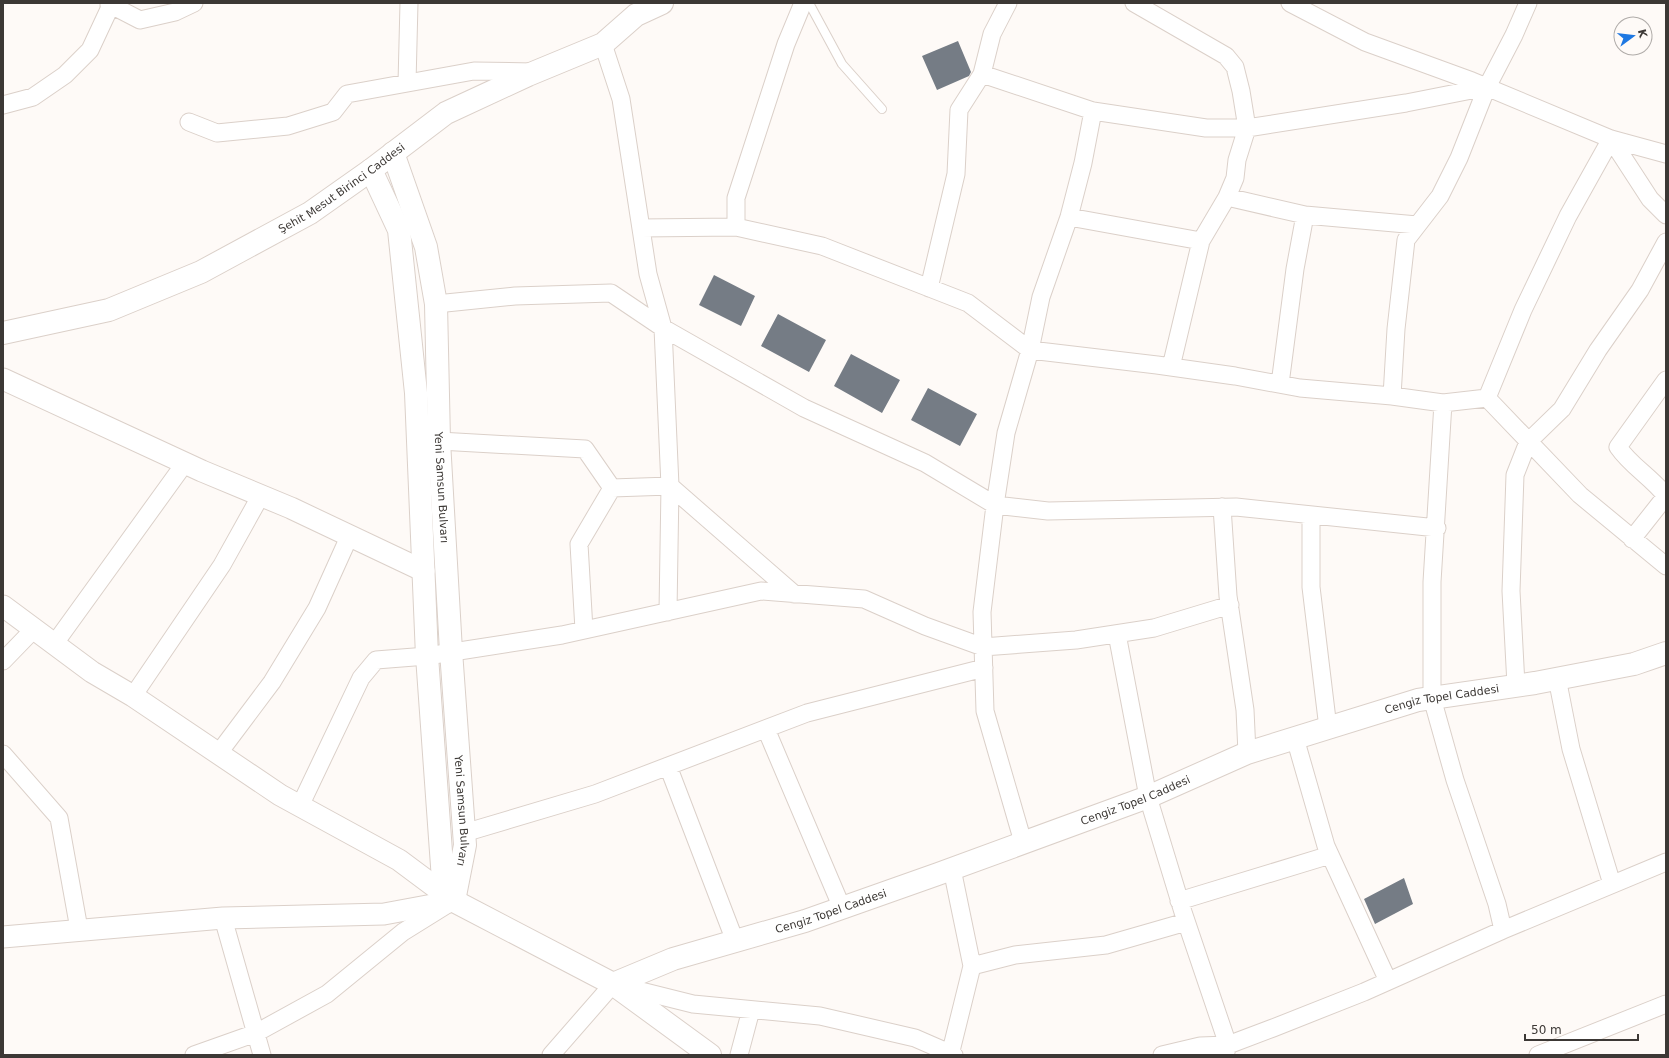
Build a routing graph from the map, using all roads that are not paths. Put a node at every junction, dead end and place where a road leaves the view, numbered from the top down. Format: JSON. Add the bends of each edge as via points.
{"nodes":[{"id":1,"x":194,"y":3,"type":"edge"},
{"id":2,"x":409,"y":3,"type":"edge"},
{"id":3,"x":662,"y":3,"type":"edge"},
{"id":4,"x":803,"y":3,"type":"edge"},
{"id":5,"x":809,"y":3,"type":"edge"},
{"id":6,"x":1008,"y":3,"type":"edge"},
{"id":7,"x":1134,"y":3,"type":"edge"},
{"id":8,"x":1290,"y":3,"type":"edge"},
{"id":9,"x":111,"y":4,"type":"edge"},
{"id":10,"x":1526,"y":4,"type":"edge"},
{"id":11,"x":603,"y":44,"type":"junction"},
{"id":12,"x":537,"y":72,"type":"junction"},
{"id":13,"x":982,"y":74,"type":"junction"},
{"id":14,"x":407,"y":83,"type":"junction"},
{"id":15,"x":1487,"y":87,"type":"junction"},
{"id":16,"x":3,"y":105,"type":"edge"},
{"id":17,"x":882,"y":109,"type":"dead end"},
{"id":18,"x":1093,"y":111,"type":"junction"},
{"id":19,"x":189,"y":122,"type":"dead end"},
{"id":20,"x":1247,"y":128,"type":"junction"},
{"id":21,"x":1611,"y":138,"type":"junction"},
{"id":22,"x":393,"y":153,"type":"junction"},
{"id":23,"x":1666,"y":154,"type":"edge"},
{"id":24,"x":371,"y":170,"type":"junction"},
{"id":25,"x":1227,"y":198,"type":"junction"},
{"id":26,"x":1305,"y":215,"type":"junction"},
{"id":27,"x":1666,"y":215,"type":"edge"},
{"id":28,"x":1068,"y":217,"type":"junction"},
{"id":29,"x":1418,"y":225,"type":"junction"},
{"id":30,"x":736,"y":227,"type":"junction"},
{"id":31,"x":641,"y":228,"type":"junction"},
{"id":32,"x":1201,"y":241,"type":"junction"},
{"id":33,"x":1666,"y":242,"type":"edge"},
{"id":34,"x":929,"y":288,"type":"junction"},
{"id":35,"x":436,"y":304,"type":"junction"},
{"id":36,"x":663,"y":328,"type":"junction"},
{"id":37,"x":3,"y":333,"type":"edge"},
{"id":38,"x":1030,"y":350,"type":"junction"},
{"id":39,"x":1171,"y":367,"type":"junction"},
{"id":40,"x":3,"y":379,"type":"edge"},
{"id":41,"x":1666,"y":380,"type":"edge"},
{"id":42,"x":1280,"y":384,"type":"junction"},
{"id":43,"x":1392,"y":396,"type":"junction"},
{"id":44,"x":1487,"y":398,"type":"junction"},
{"id":45,"x":1443,"y":403,"type":"junction"},
{"id":46,"x":439,"y":441,"type":"junction"},
{"id":47,"x":1528,"y":442,"type":"junction"},
{"id":48,"x":185,"y":463,"type":"junction"},
{"id":49,"x":670,"y":486,"type":"junction"},
{"id":50,"x":612,"y":488,"type":"junction"},
{"id":51,"x":261,"y":495,"type":"junction"},
{"id":52,"x":1666,"y":495,"type":"edge"},
{"id":53,"x":995,"y":505,"type":"junction"},
{"id":54,"x":1222,"y":507,"type":"junction"},
{"id":55,"x":1311,"y":515,"type":"junction"},
{"id":56,"x":1437,"y":528,"type":"junction"},
{"id":57,"x":349,"y":537,"type":"junction"},
{"id":58,"x":1632,"y":539,"type":"junction"},
{"id":59,"x":1666,"y":566,"type":"edge"},
{"id":60,"x":424,"y":571,"type":"junction"},
{"id":61,"x":794,"y":594,"type":"junction"},
{"id":62,"x":1230,"y":605,"type":"junction"},
{"id":63,"x":3,"y":606,"type":"edge"},
{"id":64,"x":668,"y":612,"type":"junction"},
{"id":65,"x":35,"y":628,"type":"junction"},
{"id":66,"x":584,"y":630,"type":"junction"},
{"id":67,"x":1117,"y":634,"type":"junction"},
{"id":68,"x":55,"y":643,"type":"junction"},
{"id":69,"x":984,"y":647,"type":"junction"},
{"id":70,"x":451,"y":651,"type":"junction"},
{"id":71,"x":1666,"y":653,"type":"edge"},
{"id":72,"x":427,"y":656,"type":"junction"},
{"id":73,"x":3,"y":662,"type":"edge"},
{"id":74,"x":984,"y":668,"type":"junction"},
{"id":75,"x":1557,"y":678,"type":"junction"},
{"id":76,"x":1516,"y":685,"type":"junction"},
{"id":77,"x":133,"y":696,"type":"junction"},
{"id":78,"x":1432,"y":698,"type":"junction"},
{"id":79,"x":1328,"y":728,"type":"junction"},
{"id":80,"x":766,"y":729,"type":"junction"},
{"id":81,"x":1295,"y":738,"type":"junction"},
{"id":82,"x":1247,"y":753,"type":"junction"},
{"id":83,"x":3,"y":754,"type":"edge"},
{"id":84,"x":218,"y":754,"type":"junction"},
{"id":85,"x":668,"y":766,"type":"junction"},
{"id":86,"x":1148,"y":797,"type":"junction"},
{"id":87,"x":300,"y":806,"type":"junction"},
{"id":88,"x":464,"y":833,"type":"junction"},
{"id":89,"x":1023,"y":842,"type":"junction"},
{"id":90,"x":1330,"y":855,"type":"junction"},
{"id":91,"x":1666,"y":862,"type":"edge"},
{"id":92,"x":952,"y":869,"type":"junction"},
{"id":93,"x":1612,"y":884,"type":"junction"},
{"id":94,"x":454,"y":901,"type":"junction"},
{"id":95,"x":1179,"y":901,"type":"junction"},
{"id":96,"x":842,"y":908,"type":"junction"},
{"id":97,"x":223,"y":918,"type":"junction"},
{"id":98,"x":1186,"y":922,"type":"junction"},
{"id":99,"x":79,"y":929,"type":"junction"},
{"id":100,"x":1503,"y":930,"type":"junction"},
{"id":101,"x":3,"y":937,"type":"edge"},
{"id":102,"x":735,"y":941,"type":"junction"},
{"id":103,"x":972,"y":966,"type":"junction"},
{"id":104,"x":1388,"y":981,"type":"junction"},
{"id":105,"x":613,"y":984,"type":"junction"},
{"id":106,"x":1666,"y":1004,"type":"edge"},
{"id":107,"x":751,"y":1010,"type":"junction"},
{"id":108,"x":256,"y":1032,"type":"junction"},
{"id":109,"x":1227,"y":1050,"type":"edge"},
{"id":110,"x":952,"y":1054,"type":"edge"},
{"id":111,"x":194,"y":1055,"type":"edge"},
{"id":112,"x":262,"y":1055,"type":"edge"},
{"id":113,"x":551,"y":1055,"type":"edge"},
{"id":114,"x":692,"y":1055,"type":"edge"},
{"id":115,"x":710,"y":1055,"type":"edge"},
{"id":116,"x":739,"y":1055,"type":"edge"},
{"id":117,"x":1162,"y":1055,"type":"edge"},
{"id":118,"x":1538,"y":1055,"type":"edge"}],
"edges":[{"from":1,"to":9,"type":"street","via":[[175,12],[140,20]]},
{"from":2,"to":14,"type":"street"},
{"from":3,"to":11,"type":"main road","name":"Şehit Mesut Birinci Caddesi","via":[[636,15]]},
{"from":4,"to":30,"type":"street","via":[[786,44],[736,198]]},
{"from":5,"to":17,"type":"lane","via":[[842,64]]},
{"from":6,"to":13,"type":"street","via":[[992,34]]},
{"from":7,"to":20,"type":"street","via":[[1226,56],[1235,67]]},
{"from":8,"to":15,"type":"street","via":[[1365,42]]},
{"from":9,"to":16,"type":"street","via":[[90,50],[65,75],[33,97]]},
{"from":10,"to":15,"type":"street","via":[[1514,35]]},
{"from":11,"to":12,"type":"main road","name":"Şehit Mesut Birinci Caddesi"},
{"from":11,"to":31,"type":"street","via":[[621,99]]},
{"from":12,"to":14,"type":"street","via":[[474,71]]},
{"from":12,"to":22,"type":"main road","name":"Şehit Mesut Birinci Caddesi","via":[[446,113]]},
{"from":13,"to":18,"type":"street"},
{"from":13,"to":34,"type":"street","via":[[959,110],[956,174]]},
{"from":14,"to":19,"type":"street","via":[[347,94],[333,112],[288,126],[217,133]]},
{"from":15,"to":20,"type":"street","via":[[1406,103]]},
{"from":15,"to":21,"type":"street"},
{"from":15,"to":29,"type":"street","via":[[1453,170],[1440,196]]},
{"from":18,"to":20,"type":"street","via":[[1206,128]]},
{"from":18,"to":28,"type":"street","via":[[1083,163]]},
{"from":20,"to":25,"type":"street","via":[[1237,160],[1235,178]]},
{"from":21,"to":23,"type":"street"},
{"from":21,"to":27,"type":"street","via":[[1650,199]]},
{"from":21,"to":44,"type":"street","via":[[1568,216],[1523,310]]},
{"from":22,"to":24,"type":"main road","name":"Şehit Mesut Birinci Caddesi"},
{"from":22,"to":35,"type":"main road","name":"Yeni Samsun Bulvarı","via":[[426,246]]},
{"from":24,"to":37,"type":"main road","name":"Şehit Mesut Birinci Caddesi","via":[[310,213],[201,272],[109,310]]},
{"from":24,"to":60,"type":"main road","name":"Yeni Samsun Bulvarı","via":[[399,230],[416,393]]},
{"from":25,"to":26,"type":"street"},
{"from":25,"to":32,"type":"street"},
{"from":26,"to":29,"type":"street"},
{"from":26,"to":42,"type":"street","via":[[1294,269]]},
{"from":28,"to":32,"type":"street"},
{"from":28,"to":38,"type":"street","via":[[1041,297]]},
{"from":29,"to":43,"type":"street","via":[[1406,240],[1396,329]]},
{"from":30,"to":31,"type":"street"},
{"from":30,"to":34,"type":"street","via":[[822,246]]},
{"from":31,"to":36,"type":"street","via":[[648,274]]},
{"from":32,"to":39,"type":"street"},
{"from":33,"to":47,"type":"street","via":[[1640,290],[1562,408]]},
{"from":34,"to":38,"type":"street","via":[[968,303]]},
{"from":35,"to":36,"type":"street","via":[[515,296],[611,293]]},
{"from":35,"to":46,"type":"main road","name":"Yeni Samsun Bulvarı"},
{"from":36,"to":49,"type":"street"},
{"from":36,"to":53,"type":"street","via":[[804,408],[925,463]]},
{"from":38,"to":39,"type":"street"},
{"from":38,"to":53,"type":"street","via":[[1006,433]]},
{"from":39,"to":42,"type":"street"},
{"from":40,"to":48,"type":"street"},
{"from":41,"to":52,"type":"street","via":[[1618,447],[1626,460]]},
{"from":42,"to":43,"type":"street"},
{"from":43,"to":45,"type":"street"},
{"from":44,"to":45,"type":"street"},
{"from":44,"to":47,"type":"street"},
{"from":45,"to":56,"type":"street"},
{"from":46,"to":50,"type":"street","via":[[585,448]]},
{"from":46,"to":70,"type":"main road","name":"Yeni Samsun Bulvarı"},
{"from":47,"to":58,"type":"street","via":[[1580,495]]},
{"from":47,"to":76,"type":"street","via":[[1515,475],[1512,526],[1511,591]]},
{"from":48,"to":51,"type":"street"},
{"from":48,"to":68,"type":"street"},
{"from":49,"to":50,"type":"street"},
{"from":49,"to":61,"type":"street"},
{"from":49,"to":64,"type":"street"},
{"from":50,"to":66,"type":"street","via":[[579,544]]},
{"from":51,"to":57,"type":"street"},
{"from":51,"to":77,"type":"street","via":[[222,565]]},
{"from":52,"to":58,"type":"street"},
{"from":53,"to":54,"type":"street","via":[[1048,510]]},
{"from":53,"to":69,"type":"street","via":[[982,612]]},
{"from":54,"to":55,"type":"street"},
{"from":54,"to":62,"type":"street"},
{"from":55,"to":56,"type":"street"},
{"from":55,"to":79,"type":"street","via":[[1311,587]]},
{"from":56,"to":78,"type":"street","via":[[1432,582]]},
{"from":57,"to":60,"type":"street"},
{"from":57,"to":84,"type":"street","via":[[312,615],[272,682]]},
{"from":58,"to":59,"type":"street"},
{"from":60,"to":72,"type":"main road","name":"Yeni Samsun Bulvarı"},
{"from":61,"to":64,"type":"street","via":[[761,591]]},
{"from":61,"to":69,"type":"street","via":[[864,599],[925,626]]},
{"from":62,"to":67,"type":"street","via":[[1154,628]]},
{"from":62,"to":82,"type":"street","via":[[1246,710]]},
{"from":63,"to":65,"type":"street"},
{"from":64,"to":66,"type":"street"},
{"from":65,"to":68,"type":"street"},
{"from":65,"to":73,"type":"street"},
{"from":66,"to":70,"type":"street"},
{"from":67,"to":69,"type":"street"},
{"from":67,"to":86,"type":"street"},
{"from":68,"to":77,"type":"street","via":[[92,672]]},
{"from":69,"to":74,"type":"street"},
{"from":70,"to":72,"type":"street"},
{"from":70,"to":88,"type":"main road","name":"Yeni Samsun Bulvarı"},
{"from":71,"to":75,"type":"main road","name":"Cengiz Topel Caddesi","via":[[1634,664]]},
{"from":72,"to":87,"type":"street","via":[[376,660],[361,678]]},
{"from":72,"to":94,"type":"main road","name":"Yeni Samsun Bulvarı","via":[[443,880]]},
{"from":74,"to":80,"type":"street","via":[[807,713]]},
{"from":74,"to":89,"type":"street","via":[[985,711]]},
{"from":75,"to":76,"type":"main road","name":"Cengiz Topel Caddesi"},
{"from":75,"to":93,"type":"street","via":[[1571,749]]},
{"from":76,"to":78,"type":"main road","name":"Cengiz Topel Caddesi"},
{"from":77,"to":84,"type":"street"},
{"from":78,"to":79,"type":"main road","name":"Cengiz Topel Caddesi"},
{"from":78,"to":100,"type":"street","via":[[1455,780],[1497,904]]},
{"from":79,"to":81,"type":"main road","name":"Cengiz Topel Caddesi"},
{"from":80,"to":85,"type":"street"},
{"from":80,"to":96,"type":"street"},
{"from":81,"to":82,"type":"main road","name":"Cengiz Topel Caddesi"},
{"from":81,"to":90,"type":"street"},
{"from":82,"to":86,"type":"main road","name":"Cengiz Topel Caddesi"},
{"from":83,"to":99,"type":"street","via":[[59,818]]},
{"from":84,"to":87,"type":"street"},
{"from":85,"to":88,"type":"street","via":[[595,794]]},
{"from":85,"to":102,"type":"street"},
{"from":86,"to":89,"type":"main road","name":"Cengiz Topel Caddesi"},
{"from":86,"to":95,"type":"street"},
{"from":87,"to":94,"type":"street","via":[[399,860]]},
{"from":88,"to":94,"type":"main road","name":"Yeni Samsun Bulvarı","via":[[465,845]]},
{"from":89,"to":92,"type":"main road","name":"Cengiz Topel Caddesi"},
{"from":90,"to":95,"type":"street"},
{"from":90,"to":104,"type":"street"},
{"from":91,"to":93,"type":"street"},
{"from":92,"to":96,"type":"main road","name":"Cengiz Topel Caddesi"},
{"from":92,"to":103,"type":"street"},
{"from":93,"to":100,"type":"street"},
{"from":94,"to":97,"type":"street","via":[[384,914]]},
{"from":94,"to":105,"type":"main road"},
{"from":94,"to":108,"type":"street","via":[[403,932],[327,994]]},
{"from":95,"to":98,"type":"street"},
{"from":96,"to":102,"type":"main road","name":"Cengiz Topel Caddesi"},
{"from":97,"to":99,"type":"street"},
{"from":97,"to":108,"type":"street"},
{"from":98,"to":103,"type":"street","via":[[1106,944],[1015,955]]},
{"from":98,"to":109,"type":"street"},
{"from":99,"to":101,"type":"street"},
{"from":100,"to":104,"type":"street"},
{"from":102,"to":105,"type":"main road","name":"Cengiz Topel Caddesi","via":[[673,959]]},
{"from":103,"to":110,"type":"street"},
{"from":104,"to":109,"type":"street"},
{"from":105,"to":107,"type":"street","via":[[693,1004]]},
{"from":105,"to":113,"type":"street"},
{"from":105,"to":114,"type":"main road"},
{"from":105,"to":115,"type":"main road"},
{"from":106,"to":118,"type":"street"},
{"from":107,"to":110,"type":"street","via":[[820,1016],[915,1038]]},
{"from":107,"to":116,"type":"street"},
{"from":108,"to":111,"type":"street"},
{"from":108,"to":112,"type":"street"},
{"from":109,"to":117,"type":"street","via":[[1200,1046]]}]}
